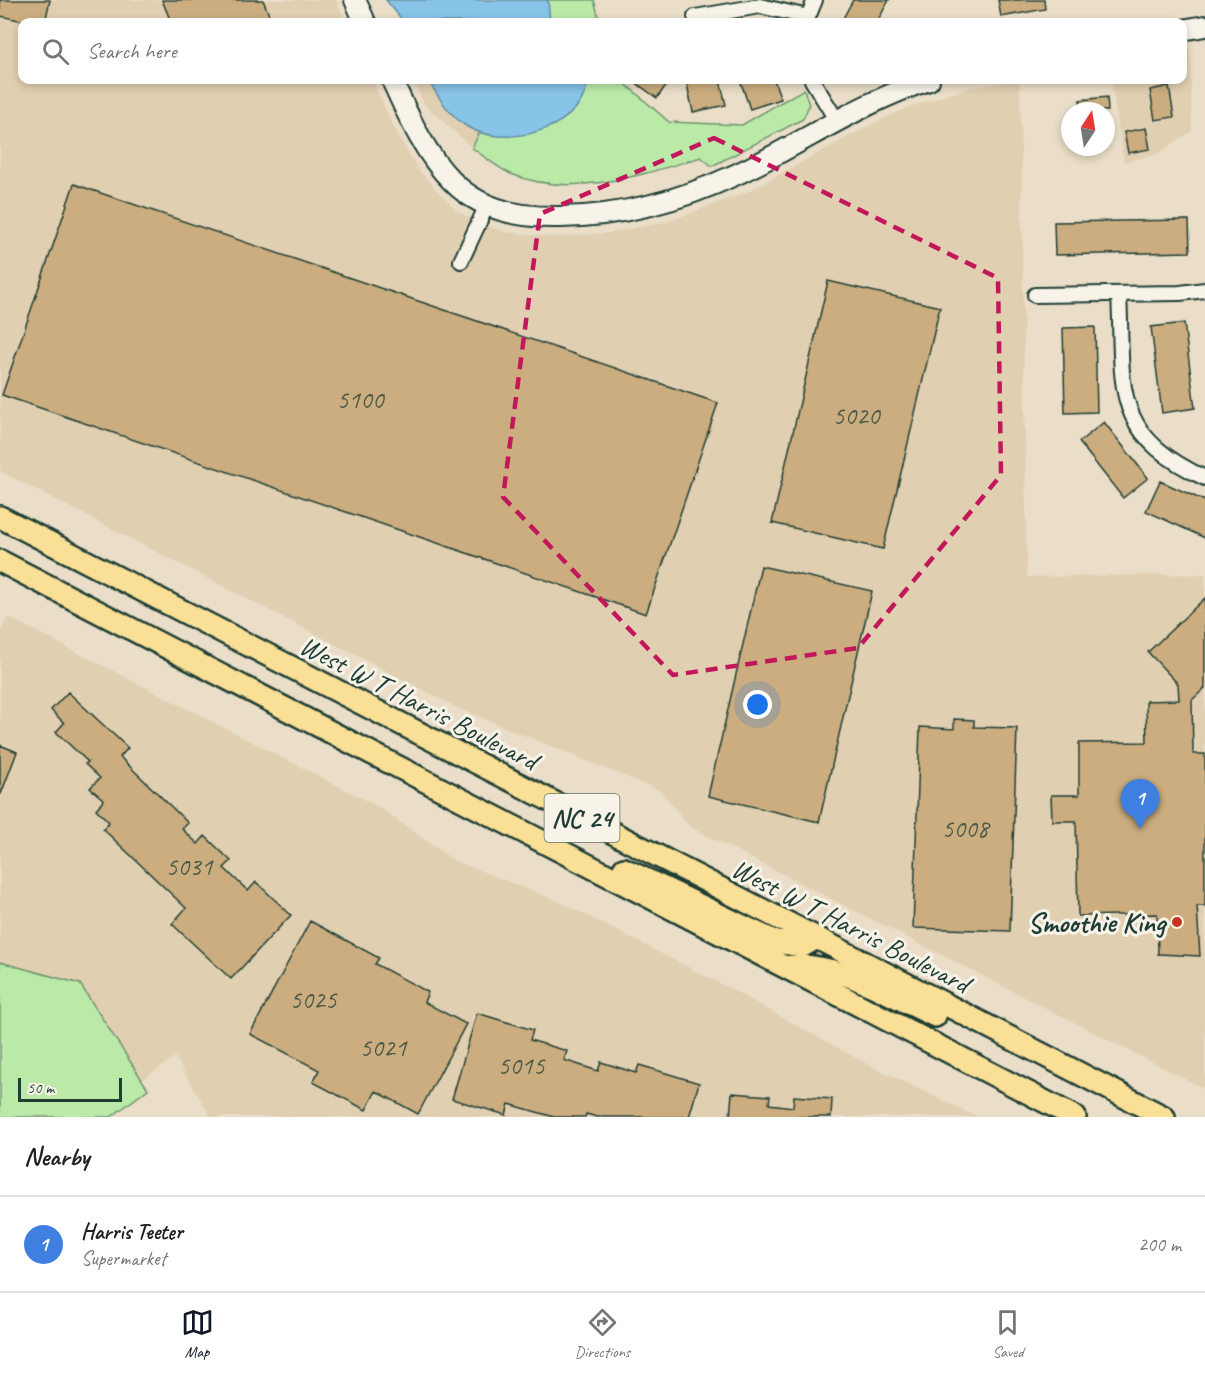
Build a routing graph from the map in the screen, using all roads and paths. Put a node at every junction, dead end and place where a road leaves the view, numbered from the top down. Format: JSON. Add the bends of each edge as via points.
{"nodes":[{"id":1,"x":355,"y":0,"type":"edge"},
{"id":2,"x":815,"y":0,"type":"edge"},
{"id":3,"x":695,"y":16,"type":"dead end"},
{"id":4,"x":363,"y":18,"type":"edge"},
{"id":5,"x":800,"y":18,"type":"edge"},
{"id":6,"x":808,"y":18,"type":"edge"},
{"id":7,"x":1205,"y":26,"type":"edge"},
{"id":8,"x":1187,"y":29,"type":"edge"},
{"id":9,"x":394,"y":84,"type":"edge"},
{"id":10,"x":814,"y":84,"type":"edge"},
{"id":11,"x":918,"y":84,"type":"edge"},
{"id":12,"x":837,"y":121,"type":"junction"},
{"id":13,"x":487,"y":205,"type":"junction"},
{"id":14,"x":461,"y":261,"type":"dead end"},
{"id":15,"x":1205,"y":290,"type":"edge"},
{"id":16,"x":1119,"y":294,"type":"junction"},
{"id":17,"x":1035,"y":295,"type":"dead end"},
{"id":18,"x":1205,"y":478,"type":"edge"},
{"id":19,"x":0,"y":517,"type":"edge"},
{"id":20,"x":0,"y":561,"type":"edge"},
{"id":21,"x":530,"y":836,"type":"junction"},
{"id":22,"x":815,"y":939,"type":"junction"},
{"id":23,"x":783,"y":967,"type":"junction"},
{"id":24,"x":1045,"y":1058,"type":"junction"},
{"id":25,"x":1075,"y":1117,"type":"edge"},
{"id":26,"x":1164,"y":1117,"type":"edge"}],
"edges":[{"from":1,"to":4,"type":"main road"},
{"from":2,"to":6,"type":"street"},
{"from":3,"to":5,"type":"street","via":[[760,6]]},
{"from":7,"to":8,"type":"main road"},
{"from":9,"to":13,"type":"main road","via":[[411,121],[442,170],[468,195]]},
{"from":10,"to":12,"type":"street"},
{"from":11,"to":12,"type":"main road"},
{"from":12,"to":13,"type":"main road","via":[[738,174],[665,202],[577,217],[520,215]]},
{"from":13,"to":14,"type":"street"},
{"from":15,"to":16,"type":"street"},
{"from":16,"to":17,"type":"street"},
{"from":16,"to":18,"type":"street","via":[[1121,385],[1129,410],[1157,449]]},
{"from":19,"to":22,"type":"main road","name":"West W T Harris Boulevard","number":"NC 24"},
{"from":20,"to":21,"type":"main road","number":"NC 24"},
{"from":21,"to":22,"type":"main road","via":[[606,861],[776,942],[803,946]]},
{"from":21,"to":23,"type":"main road","number":"NC 24"},
{"from":22,"to":24,"type":"main road","name":"West W T Harris Boulevard","number":"NC 24"},
{"from":23,"to":24,"type":"main road","via":[[807,965],[836,971],[950,1023]]},
{"from":23,"to":25,"type":"main road","number":"NC 24"},
{"from":24,"to":26,"type":"main road","name":"West W T Harris Boulevard","number":"NC 24"}]}
